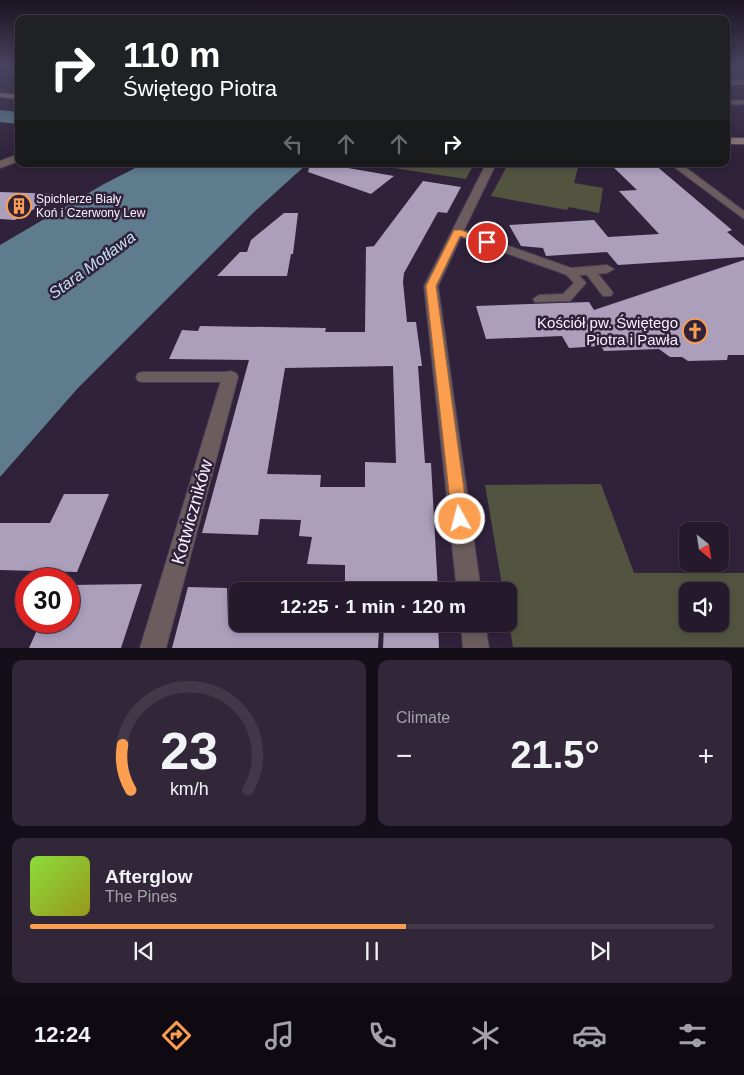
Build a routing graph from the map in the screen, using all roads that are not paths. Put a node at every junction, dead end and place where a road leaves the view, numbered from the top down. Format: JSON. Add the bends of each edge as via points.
{"nodes":[{"id":1,"x":2,"y":95,"type":"edge"},
{"id":2,"x":15,"y":97,"type":"edge"},
{"id":3,"x":744,"y":102,"type":"edge"},
{"id":4,"x":730,"y":103,"type":"edge"},
{"id":5,"x":744,"y":140,"type":"edge"},
{"id":6,"x":730,"y":141,"type":"edge"},
{"id":7,"x":15,"y":159,"type":"edge"},
{"id":8,"x":0,"y":165,"type":"edge"},
{"id":9,"x":490,"y":167,"type":"edge"},
{"id":10,"x":679,"y":167,"type":"edge"},
{"id":11,"x":744,"y":216,"type":"edge"},
{"id":12,"x":458,"y":232,"type":"junction"},
{"id":13,"x":607,"y":269,"type":"dead end"},
{"id":14,"x":589,"y":270,"type":"junction"},
{"id":15,"x":570,"y":272,"type":"junction"},
{"id":16,"x":607,"y":293,"type":"dead end"},
{"id":17,"x":539,"y":299,"type":"dead end"},
{"id":18,"x":143,"y":377,"type":"dead end"},
{"id":19,"x":230,"y":377,"type":"joint"},
{"id":20,"x":468,"y":582,"type":"edge"},
{"id":21,"x":474,"y":632,"type":"edge"},
{"id":22,"x":152,"y":648,"type":"edge"},
{"id":23,"x":476,"y":648,"type":"edge"}],
"edges":[{"from":1,"to":2,"type":"street"},
{"from":3,"to":4,"type":"lane"},
{"from":5,"to":6,"type":"street"},
{"from":7,"to":8,"type":"street"},
{"from":9,"to":12,"type":"street"},
{"from":10,"to":11,"type":"street"},
{"from":12,"to":15,"type":"street"},
{"from":12,"to":20,"type":"street","via":[[431,286]]},
{"from":13,"to":14,"type":"street"},
{"from":14,"to":15,"type":"street"},
{"from":14,"to":16,"type":"lane"},
{"from":15,"to":17,"type":"lane","via":[[580,283],[566,298]]},
{"from":18,"to":19,"type":"lane"},
{"from":19,"to":22,"type":"street","name":"Kotwiczników"},
{"from":21,"to":23,"type":"street"}]}
